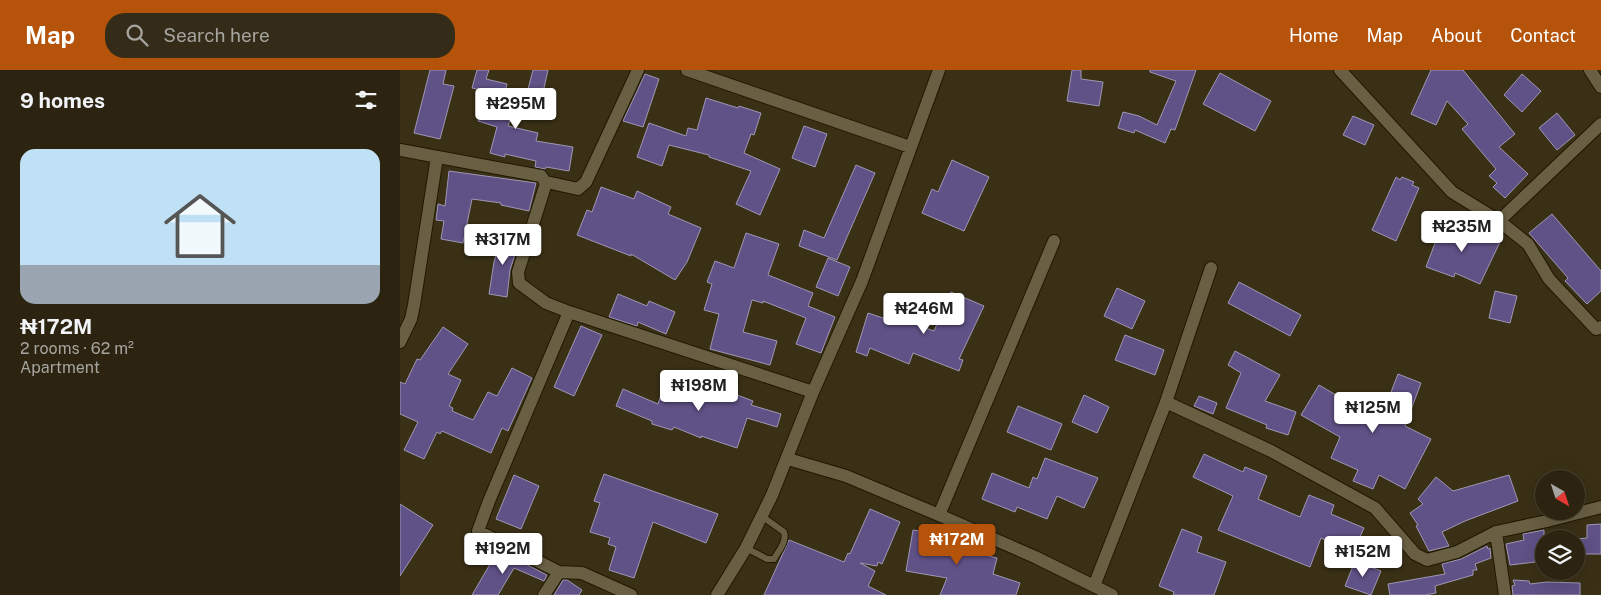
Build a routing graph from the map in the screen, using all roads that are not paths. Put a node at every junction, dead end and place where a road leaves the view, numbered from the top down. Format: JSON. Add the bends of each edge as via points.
{"nodes":[{"id":1,"x":638,"y":70,"type":"edge"},
{"id":2,"x":687,"y":70,"type":"edge"},
{"id":3,"x":939,"y":70,"type":"edge"},
{"id":4,"x":1340,"y":70,"type":"edge"},
{"id":5,"x":1590,"y":70,"type":"edge"},
{"id":6,"x":1601,"y":87,"type":"edge"},
{"id":7,"x":1601,"y":124,"type":"edge"},
{"id":8,"x":910,"y":147,"type":"junction"},
{"id":9,"x":400,"y":150,"type":"edge"},
{"id":10,"x":437,"y":157,"type":"junction"},
{"id":11,"x":546,"y":184,"type":"junction"},
{"id":12,"x":1499,"y":222,"type":"junction"},
{"id":13,"x":1054,"y":241,"type":"dead end"},
{"id":14,"x":1211,"y":268,"type":"dead end"},
{"id":15,"x":569,"y":312,"type":"junction"},
{"id":16,"x":1601,"y":327,"type":"edge"},
{"id":17,"x":401,"y":338,"type":"edge"},
{"id":18,"x":813,"y":392,"type":"junction"},
{"id":19,"x":1166,"y":402,"type":"junction"},
{"id":20,"x":788,"y":459,"type":"junction"},
{"id":21,"x":1601,"y":507,"type":"edge"},
{"id":22,"x":939,"y":515,"type":"junction"},
{"id":23,"x":763,"y":517,"type":"junction"},
{"id":24,"x":1496,"y":532,"type":"junction"},
{"id":25,"x":746,"y":548,"type":"junction"},
{"id":26,"x":559,"y":572,"type":"junction"},
{"id":27,"x":1094,"y":586,"type":"junction"},
{"id":28,"x":544,"y":595,"type":"edge"},
{"id":29,"x":631,"y":595,"type":"edge"},
{"id":30,"x":718,"y":595,"type":"edge"},
{"id":31,"x":1112,"y":595,"type":"edge"},
{"id":32,"x":1505,"y":595,"type":"edge"}],
"edges":[{"from":1,"to":11,"type":"street","via":[[586,182],[578,189]]},
{"from":2,"to":8,"type":"street"},
{"from":3,"to":8,"type":"street"},
{"from":4,"to":12,"type":"street","via":[[1452,192]]},
{"from":5,"to":6,"type":"street"},
{"from":7,"to":12,"type":"street"},
{"from":8,"to":18,"type":"street","via":[[862,281]]},
{"from":9,"to":10,"type":"street"},
{"from":10,"to":11,"type":"street","via":[[536,174]]},
{"from":10,"to":17,"type":"street","via":[[414,305]]},
{"from":11,"to":15,"type":"street","via":[[518,272],[519,283],[546,302]]},
{"from":12,"to":16,"type":"street","via":[[1528,244],[1549,279],[1596,329]]},
{"from":13,"to":22,"type":"street"},
{"from":14,"to":19,"type":"street"},
{"from":15,"to":18,"type":"street"},
{"from":15,"to":26,"type":"street","via":[[478,531]]},
{"from":18,"to":20,"type":"street"},
{"from":19,"to":24,"type":"street","via":[[1271,451],[1375,508],[1415,554],[1427,560],[1457,552]]},
{"from":19,"to":27,"type":"street"},
{"from":20,"to":22,"type":"street","via":[[846,476]]},
{"from":20,"to":23,"type":"street"},
{"from":21,"to":24,"type":"street"},
{"from":22,"to":27,"type":"street"},
{"from":23,"to":25,"type":"street"},
{"from":23,"to":25,"type":"lane","via":[[784,532],[784,541],[770,560]]},
{"from":24,"to":32,"type":"street"},
{"from":25,"to":30,"type":"street"},
{"from":26,"to":28,"type":"street"},
{"from":26,"to":29,"type":"street","via":[[582,573]]},
{"from":27,"to":31,"type":"street"}]}
